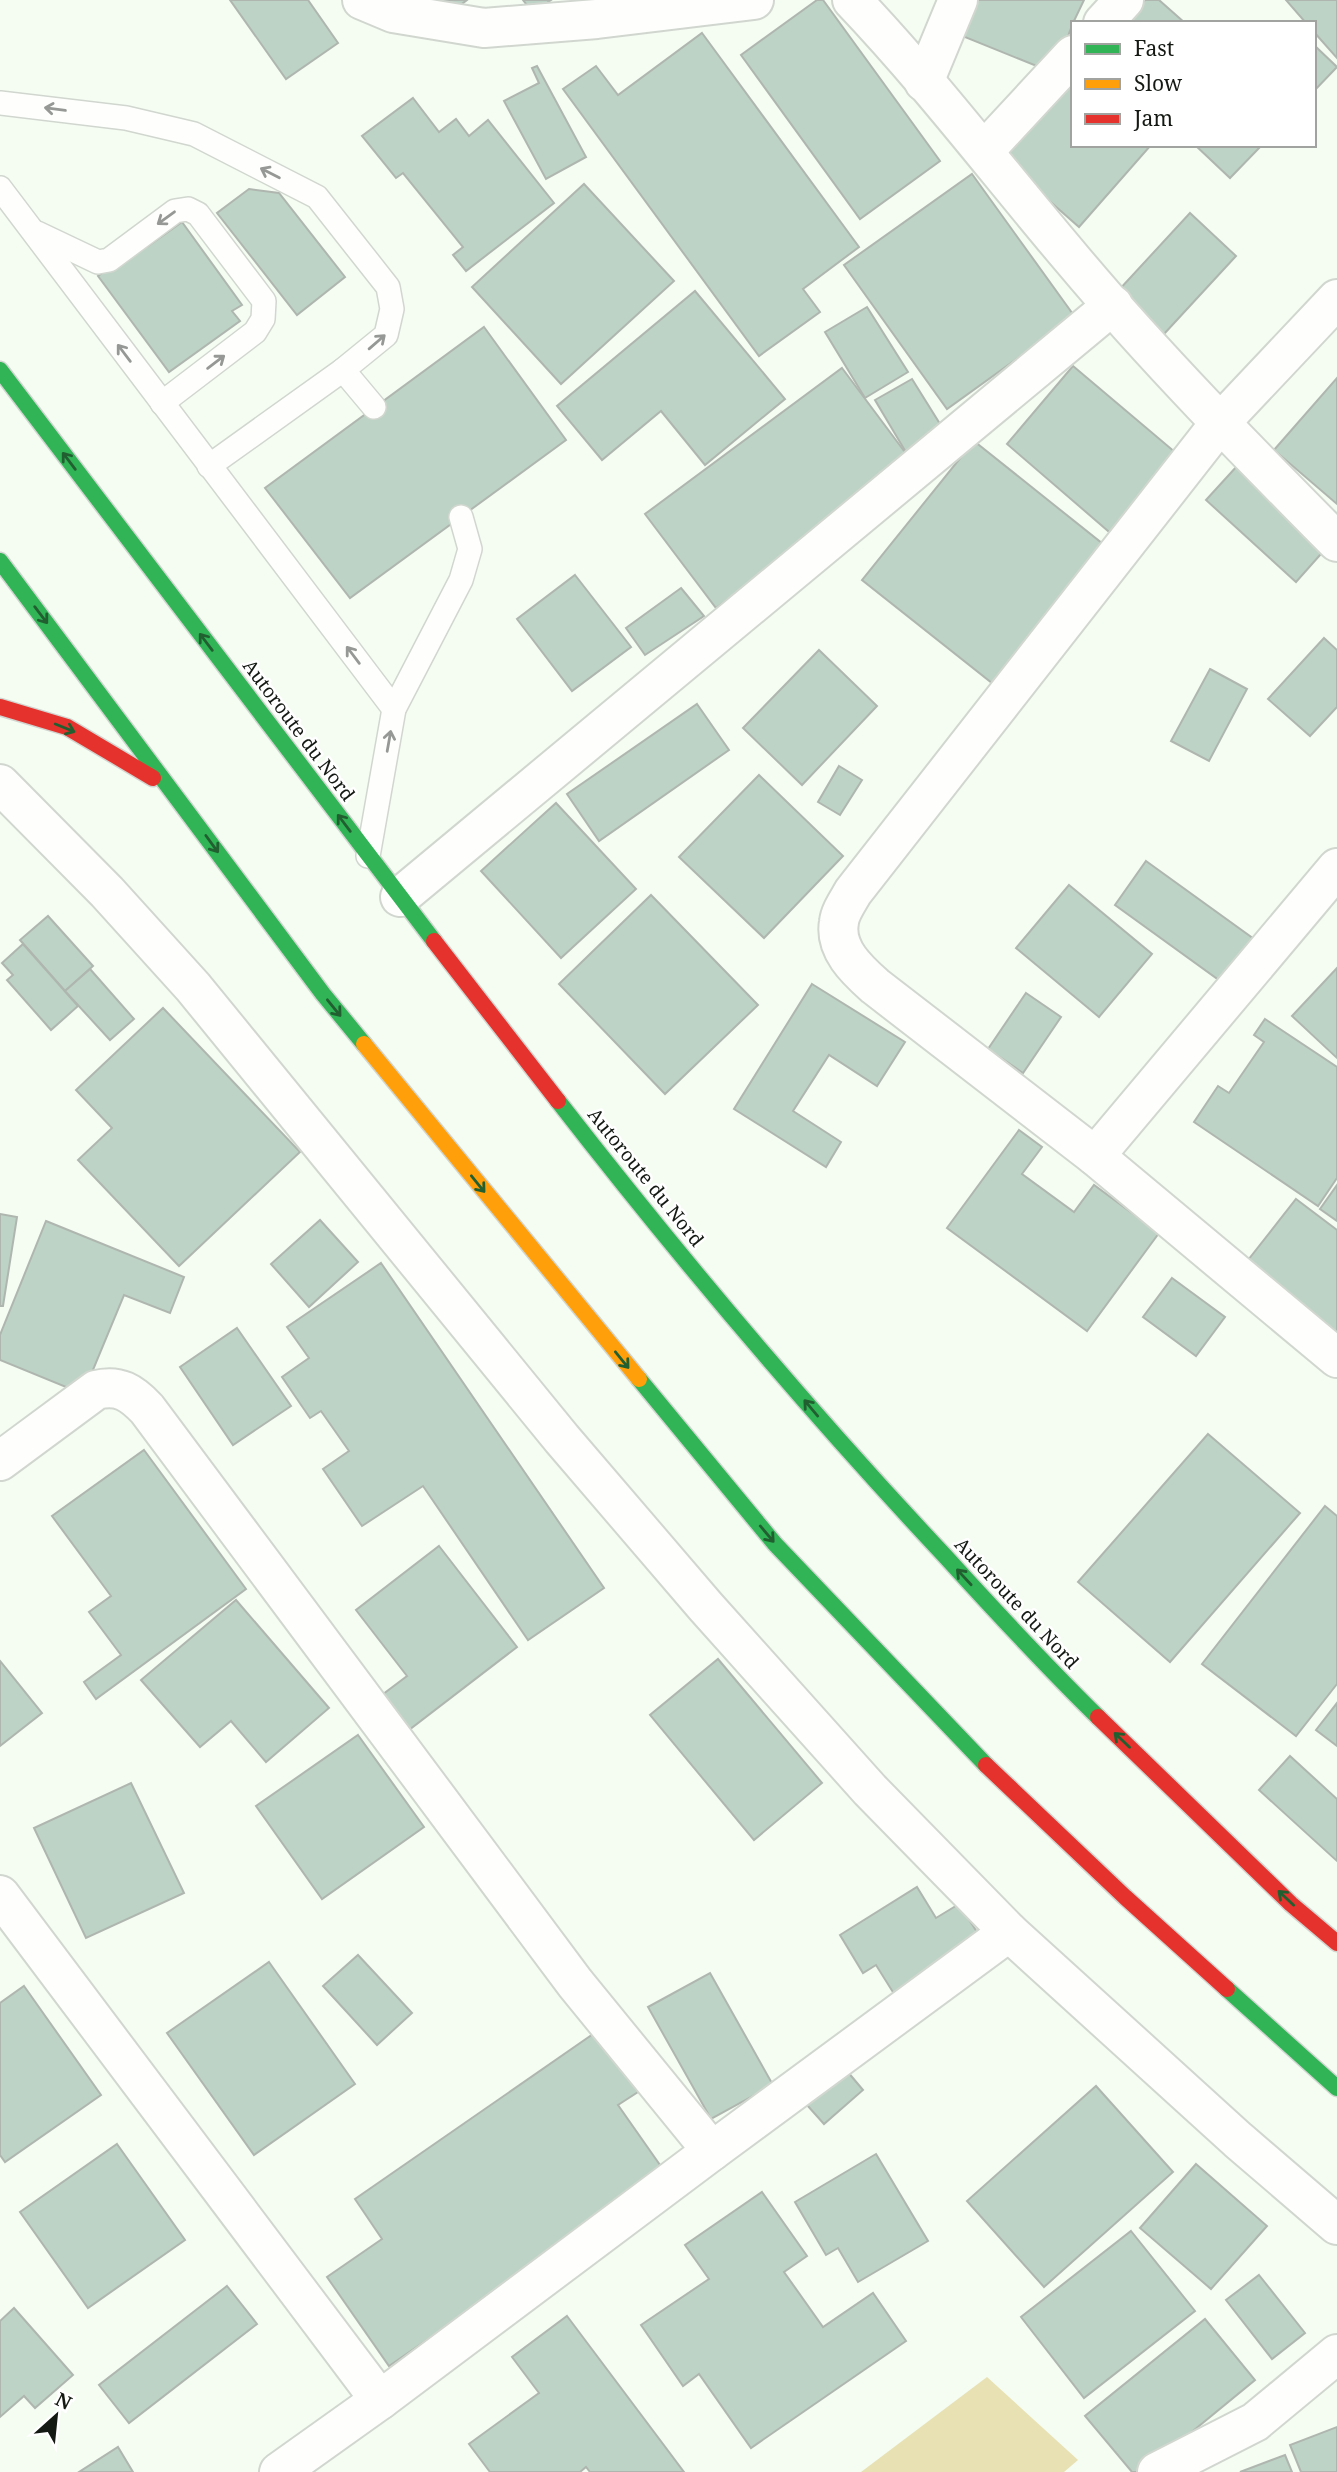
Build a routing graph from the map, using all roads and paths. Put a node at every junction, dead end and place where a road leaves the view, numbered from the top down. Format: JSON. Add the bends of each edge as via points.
{"nodes":[{"id":1,"x":362,"y":0,"type":"edge"},
{"id":2,"x":754,"y":0,"type":"edge"},
{"id":3,"x":852,"y":0,"type":"edge"},
{"id":4,"x":958,"y":0,"type":"edge"},
{"id":5,"x":1124,"y":0,"type":"edge"},
{"id":6,"x":696,"y":4,"type":"edge"},
{"id":7,"x":1105,"y":21,"type":"edge"},
{"id":8,"x":1071,"y":57,"type":"edge"},
{"id":9,"x":924,"y":82,"type":"junction"},
{"id":10,"x":0,"y":103,"type":"edge"},
{"id":11,"x":984,"y":151,"type":"junction"},
{"id":12,"x":0,"y":188,"type":"edge"},
{"id":13,"x":33,"y":232,"type":"junction"},
{"id":14,"x":1337,"y":299,"type":"edge"},
{"id":15,"x":1113,"y":305,"type":"junction"},
{"id":16,"x":0,"y":370,"type":"edge"},
{"id":17,"x":343,"y":370,"type":"junction"},
{"id":18,"x":162,"y":403,"type":"junction"},
{"id":19,"x":374,"y":407,"type":"dead end"},
{"id":20,"x":1220,"y":423,"type":"junction"},
{"id":21,"x":209,"y":466,"type":"junction"},
{"id":22,"x":461,"y":517,"type":"dead end"},
{"id":23,"x":1337,"y":542,"type":"edge"},
{"id":24,"x":0,"y":561,"type":"edge"},
{"id":25,"x":0,"y":707,"type":"edge"},
{"id":26,"x":394,"y":709,"type":"junction"},
{"id":27,"x":0,"y":784,"type":"edge"},
{"id":28,"x":172,"y":789,"type":"junction"},
{"id":29,"x":368,"y":856,"type":"junction"},
{"id":30,"x":1337,"y":868,"type":"edge"},
{"id":31,"x":400,"y":897,"type":"junction"},
{"id":32,"x":1095,"y":1156,"type":"junction"},
{"id":33,"x":1337,"y":1358,"type":"edge"},
{"id":34,"x":0,"y":1461,"type":"edge"},
{"id":35,"x":0,"y":1895,"type":"edge"},
{"id":36,"x":1009,"y":1932,"type":"junction"},
{"id":37,"x":1337,"y":1943,"type":"edge"},
{"id":38,"x":1337,"y":2088,"type":"edge"},
{"id":39,"x":712,"y":2151,"type":"junction"},
{"id":40,"x":1337,"y":2225,"type":"edge"},
{"id":41,"x":1337,"y":2354,"type":"edge"},
{"id":42,"x":380,"y":2400,"type":"junction"},
{"id":43,"x":279,"y":2472,"type":"edge"},
{"id":44,"x":1157,"y":2472,"type":"edge"}],
"edges":[{"from":1,"to":6,"type":"street","via":[[393,13],[484,28],[597,19]]},
{"from":2,"to":6,"type":"street"},
{"from":3,"to":9,"type":"street"},
{"from":4,"to":9,"type":"street"},
{"from":5,"to":7,"type":"street"},
{"from":8,"to":11,"type":"street"},
{"from":9,"to":11,"type":"street"},
{"from":17,"to":10,"type":"lane","one_way":true,"via":[[386,335],[392,309],[388,286],[317,197],[194,134],[126,118]]},
{"from":11,"to":15,"type":"street"},
{"from":12,"to":13,"type":"lane"},
{"from":18,"to":13,"type":"lane","one_way":true},
{"from":18,"to":13,"type":"lane","one_way":true,"via":[[255,332],[263,319],[264,301],[198,214],[188,209],[175,211],[109,260],[99,262]]},
{"from":14,"to":20,"type":"street"},
{"from":15,"to":20,"type":"street"},
{"from":15,"to":31,"type":"street"},
{"from":29,"to":16,"type":"highway","name":"Autoroute du Nord","one_way":true},
{"from":17,"to":19,"type":"lane"},
{"from":17,"to":21,"type":"lane"},
{"from":18,"to":21,"type":"lane"},
{"from":20,"to":23,"type":"street"},
{"from":20,"to":32,"type":"street","via":[[853,892],[839,920],[838,940],[854,968]]},
{"from":26,"to":21,"type":"lane","one_way":true},
{"from":22,"to":26,"type":"lane","via":[[470,549],[461,580]]},
{"from":24,"to":28,"type":"highway","one_way":true},
{"from":25,"to":28,"type":"highway","one_way":true,"via":[[67,727]]},
{"from":29,"to":26,"type":"lane","one_way":true},
{"from":27,"to":36,"type":"street","via":[[193,987],[453,1307],[706,1607],[870,1790]]},
{"from":28,"to":38,"type":"highway","one_way":true,"via":[[323,994],[775,1544],[989,1768]]},
{"from":29,"to":31,"type":"highway","name":"Autoroute du Nord"},
{"from":30,"to":32,"type":"street"},
{"from":37,"to":31,"type":"highway","name":"Autoroute du Nord","one_way":true,"via":[[1056,1676],[856,1461],[614,1173]]},
{"from":32,"to":33,"type":"street"},
{"from":34,"to":39,"type":"street","via":[[96,1390],[123,1389],[136,1397],[575,1983]]},
{"from":35,"to":42,"type":"street"},
{"from":36,"to":39,"type":"street"},
{"from":36,"to":40,"type":"street"},
{"from":39,"to":42,"type":"street"},
{"from":41,"to":44,"type":"street","via":[[1255,2422]]},
{"from":42,"to":43,"type":"street"}]}
